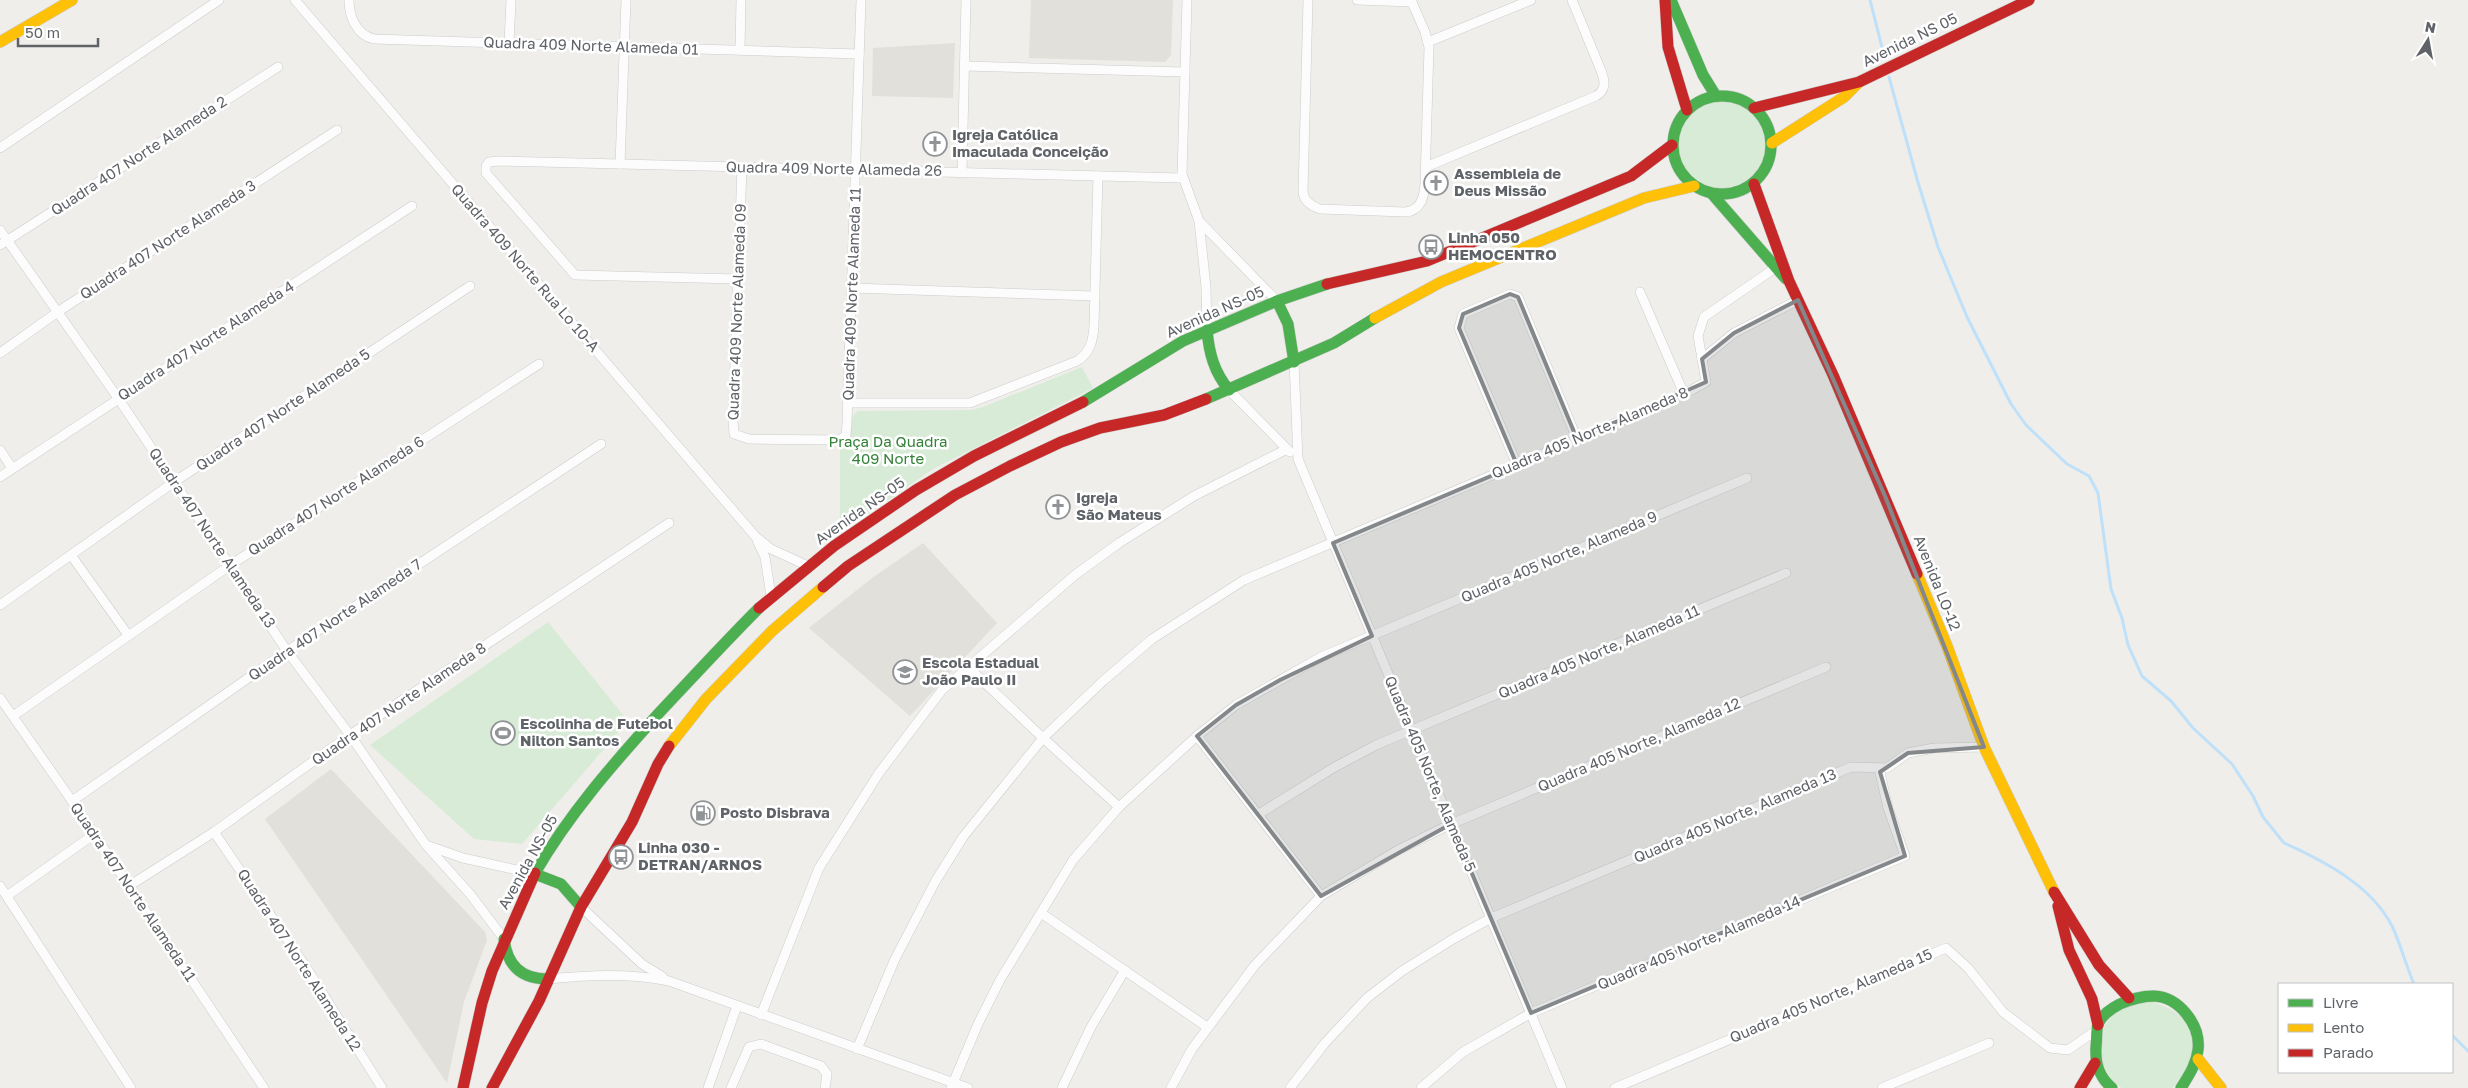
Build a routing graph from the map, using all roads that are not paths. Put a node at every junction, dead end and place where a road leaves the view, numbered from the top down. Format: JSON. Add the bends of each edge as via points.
{"nodes":[{"id":1,"x":72,"y":0,"type":"edge"},
{"id":2,"x":219,"y":0,"type":"edge"},
{"id":3,"x":295,"y":0,"type":"edge"},
{"id":4,"x":349,"y":0,"type":"edge"},
{"id":5,"x":511,"y":0,"type":"edge"},
{"id":6,"x":626,"y":0,"type":"edge"},
{"id":7,"x":741,"y":0,"type":"edge"},
{"id":8,"x":861,"y":0,"type":"edge"},
{"id":9,"x":966,"y":0,"type":"edge"},
{"id":10,"x":1187,"y":0,"type":"edge"},
{"id":11,"x":1308,"y":0,"type":"edge"},
{"id":12,"x":1357,"y":0,"type":"edge"},
{"id":13,"x":1531,"y":0,"type":"edge"},
{"id":14,"x":1572,"y":0,"type":"edge"},
{"id":15,"x":1665,"y":0,"type":"edge"},
{"id":16,"x":1671,"y":0,"type":"edge"},
{"id":17,"x":2030,"y":0,"type":"edge"},
{"id":18,"x":1412,"y":1,"type":"edge"},
{"id":19,"x":0,"y":42,"type":"edge"},
{"id":20,"x":1428,"y":42,"type":"junction"},
{"id":21,"x":510,"y":43,"type":"junction"},
{"id":22,"x":625,"y":46,"type":"junction"},
{"id":23,"x":740,"y":50,"type":"junction"},
{"id":24,"x":859,"y":54,"type":"junction"},
{"id":25,"x":965,"y":66,"type":"junction"},
{"id":26,"x":278,"y":67,"type":"dead end"},
{"id":27,"x":1185,"y":72,"type":"junction"},
{"id":28,"x":1859,"y":82,"type":"junction"},
{"id":29,"x":1716,"y":96,"type":"junction"},
{"id":30,"x":1754,"y":108,"type":"junction"},
{"id":31,"x":1687,"y":110,"type":"junction"},
{"id":32,"x":337,"y":130,"type":"dead end"},
{"id":33,"x":1772,"y":143,"type":"junction"},
{"id":34,"x":1672,"y":146,"type":"junction"},
{"id":35,"x":0,"y":148,"type":"edge"},
{"id":36,"x":620,"y":164,"type":"junction"},
{"id":37,"x":742,"y":167,"type":"junction"},
{"id":38,"x":1426,"y":167,"type":"junction"},
{"id":39,"x":855,"y":170,"type":"junction"},
{"id":40,"x":962,"y":172,"type":"junction"},
{"id":41,"x":1098,"y":176,"type":"junction"},
{"id":42,"x":1182,"y":178,"type":"junction"},
{"id":43,"x":1754,"y":184,"type":"junction"},
{"id":44,"x":1694,"y":186,"type":"junction"},
{"id":45,"x":1712,"y":194,"type":"junction"},
{"id":46,"x":412,"y":206,"type":"dead end"},
{"id":47,"x":1199,"y":221,"type":"junction"},
{"id":48,"x":0,"y":230,"type":"edge"},
{"id":49,"x":4,"y":243,"type":"edge"},
{"id":50,"x":1774,"y":268,"type":"junction"},
{"id":51,"x":738,"y":279,"type":"junction"},
{"id":52,"x":1788,"y":281,"type":"junction"},
{"id":53,"x":470,"y":286,"type":"dead end"},
{"id":54,"x":852,"y":288,"type":"junction"},
{"id":55,"x":1640,"y":292,"type":"dead end"},
{"id":56,"x":1095,"y":296,"type":"junction"},
{"id":57,"x":1798,"y":300,"type":"junction"},
{"id":58,"x":1276,"y":301,"type":"junction"},
{"id":59,"x":59,"y":311,"type":"junction"},
{"id":60,"x":1207,"y":330,"type":"junction"},
{"id":61,"x":0,"y":353,"type":"edge"},
{"id":62,"x":1702,"y":358,"type":"junction"},
{"id":63,"x":1294,"y":362,"type":"junction"},
{"id":64,"x":539,"y":364,"type":"dead end"},
{"id":65,"x":1229,"y":390,"type":"junction"},
{"id":66,"x":1684,"y":394,"type":"junction"},
{"id":67,"x":118,"y":398,"type":"junction"},
{"id":68,"x":848,"y":403,"type":"junction"},
{"id":69,"x":844,"y":437,"type":"joint"},
{"id":70,"x":1577,"y":439,"type":"junction"},
{"id":71,"x":600,"y":444,"type":"dead end"},
{"id":72,"x":1287,"y":449,"type":"junction"},
{"id":73,"x":0,"y":450,"type":"edge"},
{"id":74,"x":1298,"y":459,"type":"junction"},
{"id":75,"x":1517,"y":465,"type":"junction"},
{"id":76,"x":12,"y":468,"type":"junction"},
{"id":77,"x":0,"y":477,"type":"edge"},
{"id":78,"x":1746,"y":478,"type":"dead end"},
{"id":79,"x":174,"y":482,"type":"junction"},
{"id":80,"x":669,"y":523,"type":"dead end"},
{"id":81,"x":755,"y":536,"type":"junction"},
{"id":82,"x":1333,"y":543,"type":"junction"},
{"id":83,"x":71,"y":555,"type":"junction"},
{"id":84,"x":229,"y":566,"type":"junction"},
{"id":85,"x":808,"y":566,"type":"junction"},
{"id":86,"x":1786,"y":573,"type":"dead end"},
{"id":87,"x":771,"y":596,"type":"junction"},
{"id":88,"x":0,"y":605,"type":"edge"},
{"id":89,"x":128,"y":635,"type":"junction"},
{"id":90,"x":1372,"y":636,"type":"junction"},
{"id":91,"x":287,"y":651,"type":"junction"},
{"id":92,"x":967,"y":666,"type":"junction"},
{"id":93,"x":1826,"y":667,"type":"dead end"},
{"id":94,"x":0,"y":698,"type":"edge"},
{"id":95,"x":13,"y":716,"type":"junction"},
{"id":96,"x":1412,"y":730,"type":"junction"},
{"id":97,"x":350,"y":735,"type":"junction"},
{"id":98,"x":1197,"y":736,"type":"junction"},
{"id":99,"x":1043,"y":738,"type":"junction"},
{"id":100,"x":1984,"y":747,"type":"junction"},
{"id":101,"x":1879,"y":768,"type":"junction"},
{"id":102,"x":72,"y":802,"type":"junction"},
{"id":103,"x":1119,"y":807,"type":"junction"},
{"id":104,"x":1259,"y":814,"type":"junction"},
{"id":105,"x":1451,"y":824,"type":"junction"},
{"id":106,"x":214,"y":832,"type":"junction"},
{"id":107,"x":93,"y":835,"type":"junction"},
{"id":108,"x":426,"y":845,"type":"junction"},
{"id":109,"x":535,"y":874,"type":"junction"},
{"id":110,"x":0,"y":886,"type":"edge"},
{"id":111,"x":129,"y":886,"type":"junction"},
{"id":112,"x":7,"y":896,"type":"junction"},
{"id":113,"x":1321,"y":896,"type":"junction"},
{"id":114,"x":2056,"y":896,"type":"junction"},
{"id":115,"x":581,"y":907,"type":"junction"},
{"id":116,"x":1042,"y":913,"type":"junction"},
{"id":117,"x":1490,"y":918,"type":"junction"},
{"id":118,"x":504,"y":939,"type":"junction"},
{"id":119,"x":1124,"y":970,"type":"junction"},
{"id":120,"x":548,"y":979,"type":"junction"},
{"id":121,"x":669,"y":981,"type":"junction"},
{"id":122,"x":2129,"y":998,"type":"junction"},
{"id":123,"x":737,"y":1006,"type":"junction"},
{"id":124,"x":1530,"y":1013,"type":"junction"},
{"id":125,"x":761,"y":1014,"type":"junction"},
{"id":126,"x":1207,"y":1027,"type":"junction"},
{"id":127,"x":2098,"y":1027,"type":"junction"},
{"id":128,"x":1989,"y":1043,"type":"dead end"},
{"id":129,"x":857,"y":1049,"type":"junction"},
{"id":130,"x":2198,"y":1059,"type":"junction"},
{"id":131,"x":2095,"y":1063,"type":"junction"},
{"id":132,"x":952,"y":1085,"type":"edge"},
{"id":133,"x":131,"y":1088,"type":"edge"},
{"id":134,"x":264,"y":1088,"type":"edge"},
{"id":135,"x":382,"y":1088,"type":"edge"},
{"id":136,"x":463,"y":1088,"type":"edge"},
{"id":137,"x":492,"y":1088,"type":"edge"},
{"id":138,"x":708,"y":1088,"type":"edge"},
{"id":139,"x":731,"y":1088,"type":"edge"},
{"id":140,"x":825,"y":1088,"type":"edge"},
{"id":141,"x":968,"y":1088,"type":"edge"},
{"id":142,"x":1062,"y":1088,"type":"edge"},
{"id":143,"x":1171,"y":1088,"type":"edge"},
{"id":144,"x":1290,"y":1088,"type":"edge"},
{"id":145,"x":1421,"y":1088,"type":"edge"},
{"id":146,"x":1562,"y":1088,"type":"edge"},
{"id":147,"x":1615,"y":1088,"type":"edge"},
{"id":148,"x":1882,"y":1088,"type":"edge"},
{"id":149,"x":2080,"y":1088,"type":"edge"},
{"id":150,"x":2112,"y":1088,"type":"edge"},
{"id":151,"x":2181,"y":1088,"type":"edge"},
{"id":152,"x":2221,"y":1088,"type":"edge"}],
"edges":[{"from":1,"to":19,"type":"street"},
{"from":2,"to":35,"type":"street"},
{"from":3,"to":81,"type":"street","name":"Quadra 409 Norte Rua Lo 10-A"},
{"from":4,"to":21,"type":"street","name":"Quadra 409 Norte Alameda 01","via":[[350,18],[362,33],[371,38]]},
{"from":5,"to":21,"type":"street"},
{"from":6,"to":22,"type":"street"},
{"from":7,"to":23,"type":"street"},
{"from":8,"to":24,"type":"street","name":"Quadra 409 Norte Alameda 11"},
{"from":9,"to":25,"type":"street"},
{"from":10,"to":27,"type":"street"},
{"from":11,"to":38,"type":"street","via":[[1303,192],[1309,204],[1322,210],[1411,212],[1420,205],[1425,192]]},
{"from":12,"to":18,"type":"street"},
{"from":13,"to":20,"type":"street"},
{"from":14,"to":38,"type":"street","via":[[1602,73],[1604,88],[1596,96]]},
{"from":15,"to":31,"type":"street","via":[[1668,46]]},
{"from":16,"to":29,"type":"street","via":[[1703,75]]},
{"from":17,"to":28,"type":"street","name":"Avenida NS 05","via":[[1949,36]]},
{"from":18,"to":20,"type":"street"},
{"from":20,"to":38,"type":"street"},
{"from":21,"to":22,"type":"street","name":"Quadra 409 Norte Alameda 01"},
{"from":22,"to":23,"type":"street","name":"Quadra 409 Norte Alameda 01"},
{"from":22,"to":36,"type":"street"},
{"from":23,"to":24,"type":"street","name":"Quadra 409 Norte Alameda 01"},
{"from":24,"to":39,"type":"street","name":"Quadra 409 Norte Alameda 11"},
{"from":25,"to":27,"type":"street"},
{"from":25,"to":40,"type":"street"},
{"from":26,"to":49,"type":"street","name":"Quadra 407 Norte Alameda 2"},
{"from":27,"to":42,"type":"street"},
{"from":28,"to":30,"type":"street","name":"Avenida NS 05"},
{"from":28,"to":33,"type":"street","name":"Avenida NS 05","via":[[1837,102]]},
{"from":29,"to":30,"type":"street","via":[[1736,98]]},
{"from":29,"to":31,"type":"street"},
{"from":30,"to":33,"type":"street","via":[[1764,118]]},
{"from":31,"to":34,"type":"street","via":[[1679,122]]},
{"from":32,"to":59,"type":"street","name":"Quadra 407 Norte Alameda 3"},
{"from":33,"to":43,"type":"street","via":[[1767,166]]},
{"from":34,"to":44,"type":"street","via":[[1678,167]]},
{"from":34,"to":58,"type":"street","name":"Avenida NS-05","via":[[1631,176],[1427,261],[1339,280]]},
{"from":36,"to":37,"type":"street","name":"Quadra 409 Norte Alameda 26"},
{"from":36,"to":51,"type":"street","name":"Quadra 409 Norte Alameda 26","via":[[494,161],[487,164],[486,172],[576,275]]},
{"from":37,"to":39,"type":"street","name":"Quadra 409 Norte Alameda 26"},
{"from":37,"to":51,"type":"street","name":"Quadra 409 Norte Alameda 09"},
{"from":39,"to":40,"type":"street","name":"Quadra 409 Norte Alameda 26"},
{"from":39,"to":54,"type":"street","name":"Quadra 409 Norte Alameda 11"},
{"from":40,"to":41,"type":"street","name":"Quadra 409 Norte Alameda 26"},
{"from":41,"to":42,"type":"street","name":"Quadra 409 Norte Alameda 26"},
{"from":41,"to":56,"type":"street"},
{"from":42,"to":47,"type":"street"},
{"from":43,"to":45,"type":"street","via":[[1727,195]]},
{"from":43,"to":52,"type":"street","name":"Avenida LO-12"},
{"from":44,"to":45,"type":"street"},
{"from":44,"to":63,"type":"street","via":[[1644,198],[1441,282]]},
{"from":45,"to":50,"type":"street","name":"Avenida LO-12"},
{"from":46,"to":67,"type":"street","name":"Quadra 407 Norte Alameda 4"},
{"from":47,"to":58,"type":"street"},
{"from":47,"to":60,"type":"street"},
{"from":48,"to":49,"type":"street","name":"Quadra 407 Norte Alameda 13"},
{"from":49,"to":59,"type":"street","name":"Quadra 407 Norte Alameda 13"},
{"from":50,"to":52,"type":"street","name":"Avenida LO-12"},
{"from":50,"to":62,"type":"street","name":"Quadra 405 Norte, Alameda 8","via":[[1704,317],[1698,336]]},
{"from":51,"to":69,"type":"street","name":"Quadra 409 Norte Alameda 09","via":[[734,434],[749,439],[830,442]]},
{"from":52,"to":57,"type":"street","name":"Avenida LO-12"},
{"from":53,"to":79,"type":"street","name":"Quadra 407 Norte Alameda 5"},
{"from":54,"to":56,"type":"street"},
{"from":54,"to":68,"type":"street","name":"Quadra 409 Norte Alameda 11"},
{"from":55,"to":66,"type":"street"},
{"from":56,"to":68,"type":"street","via":[[1093,336],[1086,354],[1077,361],[970,403]]},
{"from":57,"to":62,"type":"street","via":[[1734,333]]},
{"from":57,"to":100,"type":"street","name":"Avenida LO-12","via":[[1885,496],[1947,646]]},
{"from":58,"to":60,"type":"street","name":"Avenida NS-05"},
{"from":58,"to":63,"type":"street","via":[[1288,324]]},
{"from":59,"to":61,"type":"street","name":"Quadra 407 Norte Alameda 3"},
{"from":59,"to":67,"type":"street","name":"Quadra 407 Norte Alameda 13"},
{"from":60,"to":65,"type":"street","via":[[1212,364]]},
{"from":60,"to":85,"type":"street","name":"Avenida NS-05","via":[[1166,350],[1075,406],[939,476]]},
{"from":62,"to":66,"type":"street","name":"Quadra 405 Norte, Alameda 8","via":[[1706,382]]},
{"from":63,"to":65,"type":"street"},
{"from":63,"to":74,"type":"street"},
{"from":64,"to":84,"type":"street","name":"Quadra 407 Norte Alameda 6"},
{"from":65,"to":72,"type":"street"},
{"from":65,"to":115,"type":"street","via":[[1178,411],[1088,432],[1010,466],[923,515],[825,584],[772,631],[676,735],[658,764],[632,822]]},
{"from":66,"to":70,"type":"street","name":"Quadra 405 Norte, Alameda 8"},
{"from":67,"to":76,"type":"street","name":"Quadra 407 Norte Alameda 4"},
{"from":67,"to":79,"type":"street","name":"Quadra 407 Norte Alameda 13"},
{"from":68,"to":69,"type":"street","name":"Quadra 409 Norte Alameda 11"},
{"from":70,"to":75,"type":"street","name":"Quadra 405 Norte, Alameda 8"},
{"from":70,"to":75,"type":"street","via":[[1518,297],[1510,294],[1463,314],[1458,328]]},
{"from":71,"to":91,"type":"street","name":"Quadra 407 Norte Alameda 7"},
{"from":72,"to":74,"type":"street"},
{"from":72,"to":92,"type":"street","via":[[1194,496],[1119,543],[1075,575]]},
{"from":73,"to":76,"type":"street"},
{"from":74,"to":82,"type":"street","name":"Quadra 405 Norte, Alameda 5"},
{"from":75,"to":82,"type":"street","name":"Quadra 405 Norte, Alameda 8"},
{"from":76,"to":77,"type":"street","name":"Quadra 407 Norte Alameda 4"},
{"from":78,"to":90,"type":"street","name":"Quadra 405 Norte, Alameda 9"},
{"from":79,"to":83,"type":"street","name":"Quadra 407 Norte Alameda 5"},
{"from":79,"to":84,"type":"street","name":"Quadra 407 Norte Alameda 13"},
{"from":80,"to":97,"type":"street","name":"Quadra 407 Norte Alameda 8"},
{"from":81,"to":85,"type":"street","name":"Quadra 409 Norte Rua Lo 10-A","via":[[771,549]]},
{"from":81,"to":87,"type":"street","name":"Quadra 409 Norte Rua Lo 10-A","via":[[765,558]]},
{"from":82,"to":90,"type":"street","name":"Quadra 405 Norte, Alameda 5"},
{"from":82,"to":99,"type":"street","name":"Quadra 405 Norte, Alameda 8","via":[[1244,580],[1152,639]]},
{"from":83,"to":88,"type":"street","name":"Quadra 407 Norte Alameda 5"},
{"from":83,"to":89,"type":"street"},
{"from":84,"to":89,"type":"street","name":"Quadra 407 Norte Alameda 6"},
{"from":84,"to":91,"type":"street","name":"Quadra 407 Norte Alameda 13"},
{"from":85,"to":87,"type":"street","name":"Avenida NS-05"},
{"from":86,"to":96,"type":"street","name":"Quadra 405 Norte, Alameda 11"},
{"from":87,"to":109,"type":"street","name":"Avenida NS-05","via":[[598,782],[569,818]]},
{"from":89,"to":95,"type":"street","name":"Quadra 407 Norte Alameda 6"},
{"from":90,"to":96,"type":"street","name":"Quadra 405 Norte, Alameda 5"},
{"from":90,"to":98,"type":"street","name":"Quadra 405 Norte, Alameda 9","via":[[1321,657],[1236,705]]},
{"from":91,"to":97,"type":"street","name":"Quadra 407 Norte Alameda 13"},
{"from":91,"to":102,"type":"street","name":"Quadra 407 Norte Alameda 7"},
{"from":92,"to":99,"type":"street"},
{"from":92,"to":125,"type":"street","via":[[942,690],[879,773],[819,868]]},
{"from":93,"to":105,"type":"street","name":"Quadra 405 Norte, Alameda 12"},
{"from":94,"to":95,"type":"street","name":"Quadra 407 Norte Alameda 11"},
{"from":95,"to":102,"type":"street","name":"Quadra 407 Norte Alameda 11"},
{"from":96,"to":104,"type":"street","name":"Quadra 405 Norte, Alameda 11","via":[[1333,768]]},
{"from":96,"to":105,"type":"street","name":"Quadra 405 Norte, Alameda 5"},
{"from":97,"to":106,"type":"street","name":"Quadra 407 Norte Alameda 8"},
{"from":97,"to":108,"type":"street","name":"Quadra 407 Norte Alameda 13"},
{"from":98,"to":103,"type":"street","name":"Quadra 405 Norte, Alameda 9"},
{"from":98,"to":104,"type":"street"},
{"from":99,"to":103,"type":"street"},
{"from":99,"to":129,"type":"street","name":"Quadra 405 Norte, Alameda 8","via":[[963,837],[935,882],[895,959]]},
{"from":100,"to":101,"type":"street","name":"Quadra 405 Norte, Alameda 13","via":[[1908,752],[1887,768]]},
{"from":100,"to":114,"type":"street","name":"Avenida LO-12"},
{"from":101,"to":117,"type":"street","name":"Quadra 405 Norte, Alameda 13","via":[[1851,767]]},
{"from":101,"to":124,"type":"street","name":"Quadra 405 Norte, Alameda 14","via":[[1888,808],[1905,856]]},
{"from":102,"to":107,"type":"street","name":"Quadra 407 Norte Alameda 11"},
{"from":103,"to":116,"type":"street","name":"Quadra 405 Norte, Alameda 9","via":[[1073,860]]},
{"from":104,"to":113,"type":"street"},
{"from":105,"to":113,"type":"street","name":"Quadra 405 Norte, Alameda 12","via":[[1398,850]]},
{"from":105,"to":117,"type":"street","name":"Quadra 405 Norte, Alameda 5"},
{"from":106,"to":111,"type":"street","name":"Quadra 407 Norte Alameda 8"},
{"from":106,"to":135,"type":"street","name":"Quadra 407 Norte Alameda 12"},
{"from":107,"to":111,"type":"street","name":"Quadra 407 Norte Alameda 11"},
{"from":107,"to":112,"type":"street"},
{"from":108,"to":109,"type":"street","via":[[463,858]]},
{"from":108,"to":118,"type":"street","name":"Quadra 407 Norte Alameda 13","via":[[470,894]]},
{"from":109,"to":115,"type":"street","via":[[561,884]]},
{"from":109,"to":118,"type":"street","name":"Avenida NS-05"},
{"from":110,"to":112,"type":"street"},
{"from":111,"to":134,"type":"street","name":"Quadra 407 Norte Alameda 11"},
{"from":112,"to":133,"type":"street"},
{"from":113,"to":126,"type":"street","name":"Quadra 405 Norte, Alameda 12","via":[[1255,965]]},
{"from":114,"to":122,"type":"street","name":"Avenida LO-12","via":[[2100,966]]},
{"from":114,"to":127,"type":"street","name":"Avenida LO-12","via":[[2068,950],[2092,999]]},
{"from":115,"to":120,"type":"street"},
{"from":115,"to":121,"type":"street","via":[[642,964]]},
{"from":116,"to":119,"type":"street"},
{"from":116,"to":132,"type":"street","name":"Quadra 405 Norte, Alameda 9","via":[[1000,980]]},
{"from":117,"to":124,"type":"street","name":"Quadra 405 Norte, Alameda 5"},
{"from":117,"to":144,"type":"street","name":"Quadra 405 Norte, Alameda 13","via":[[1425,956],[1378,989],[1334,1032]]},
{"from":118,"to":120,"type":"street","via":[[506,952],[519,973],[528,978]]},
{"from":118,"to":136,"type":"street","name":"Avenida NS-05","via":[[482,1003]]},
{"from":119,"to":126,"type":"street"},
{"from":119,"to":142,"type":"street","via":[[1085,1038]]},
{"from":120,"to":121,"type":"street","via":[[598,975]]},
{"from":120,"to":137,"type":"street"},
{"from":121,"to":123,"type":"street"},
{"from":122,"to":127,"type":"street","via":[[2106,1014]]},
{"from":122,"to":130,"type":"street","via":[[2146,995],[2163,998],[2178,1006],[2197,1031]]},
{"from":123,"to":125,"type":"street"},
{"from":123,"to":138,"type":"street"},
{"from":124,"to":145,"type":"street","name":"Quadra 405 Norte, Alameda 14","via":[[1469,1048]]},
{"from":124,"to":146,"type":"street","name":"Quadra 405 Norte, Alameda 5"},
{"from":125,"to":129,"type":"street"},
{"from":126,"to":143,"type":"street","name":"Quadra 405 Norte, Alameda 12"},
{"from":127,"to":131,"type":"street","name":"Avenida LO-12"},
{"from":127,"to":147,"type":"street","name":"Quadra 405 Norte, Alameda 15","via":[[2068,1050],[2050,1048],[2003,1012],[1968,968],[1946,948]]},
{"from":128,"to":148,"type":"street"},
{"from":129,"to":132,"type":"street"},
{"from":130,"to":151,"type":"street","via":[[2192,1076]]},
{"from":130,"to":152,"type":"street"},
{"from":131,"to":149,"type":"street"},
{"from":131,"to":150,"type":"street"},
{"from":132,"to":141,"type":"street"},
{"from":139,"to":140,"type":"street","via":[[749,1047],[761,1044],[821,1066],[828,1074]]}]}
